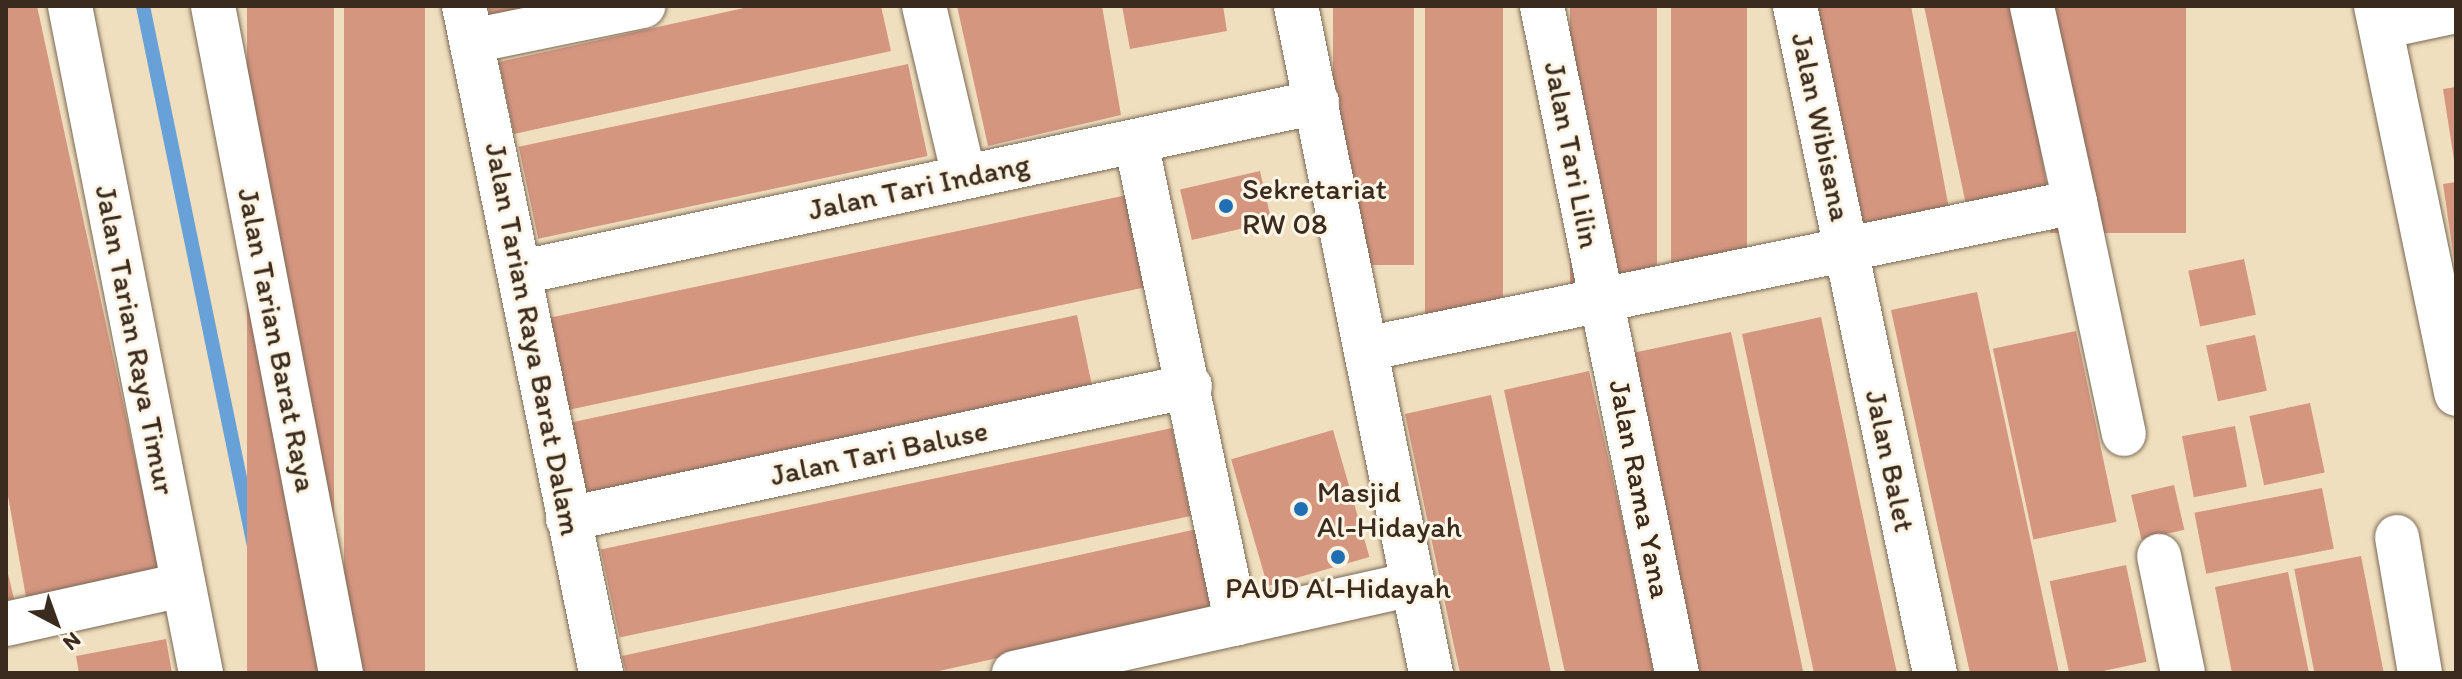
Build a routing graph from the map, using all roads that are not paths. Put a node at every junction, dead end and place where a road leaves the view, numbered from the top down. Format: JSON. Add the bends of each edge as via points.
{"nodes":[{"id":1,"x":70,"y":6,"type":"edge"},
{"id":2,"x":213,"y":6,"type":"edge"},
{"id":3,"x":643,"y":6,"type":"edge"},
{"id":4,"x":924,"y":6,"type":"edge"},
{"id":5,"x":1296,"y":6,"type":"edge"},
{"id":6,"x":1542,"y":6,"type":"edge"},
{"id":7,"x":1795,"y":6,"type":"edge"},
{"id":8,"x":2032,"y":6,"type":"edge"},
{"id":9,"x":2456,"y":11,"type":"edge"},
{"id":10,"x":2378,"y":16,"type":"edge"},
{"id":11,"x":468,"y":24,"type":"edge"},
{"id":12,"x":1317,"y":102,"type":"junction"},
{"id":13,"x":1136,"y":142,"type":"junction"},
{"id":14,"x":964,"y":176,"type":"junction"},
{"id":15,"x":2075,"y":202,"type":"junction"},
{"id":16,"x":1846,"y":249,"type":"junction"},
{"id":17,"x":522,"y":272,"type":"junction"},
{"id":18,"x":2447,"y":304,"type":"edge"},
{"id":19,"x":1602,"y":305,"type":"junction"},
{"id":20,"x":1370,"y":348,"type":"junction"},
{"id":21,"x":1190,"y":386,"type":"junction"},
{"id":22,"x":2456,"y":394,"type":"edge"},
{"id":23,"x":2124,"y":434,"type":"dead end"},
{"id":24,"x":568,"y":519,"type":"junction"},
{"id":25,"x":2397,"y":537,"type":"dead end"},
{"id":26,"x":2159,"y":556,"type":"dead end"},
{"id":27,"x":1413,"y":584,"type":"junction"},
{"id":28,"x":182,"y":585,"type":"junction"},
{"id":29,"x":6,"y":624,"type":"edge"},
{"id":30,"x":1237,"y":624,"type":"junction"},
{"id":31,"x":1094,"y":665,"type":"edge"},
{"id":32,"x":201,"y":673,"type":"edge"},
{"id":33,"x":341,"y":673,"type":"edge"},
{"id":34,"x":601,"y":673,"type":"edge"},
{"id":35,"x":1014,"y":673,"type":"edge"},
{"id":36,"x":1431,"y":673,"type":"edge"},
{"id":37,"x":1677,"y":673,"type":"edge"},
{"id":38,"x":1935,"y":673,"type":"edge"},
{"id":39,"x":2183,"y":673,"type":"edge"},
{"id":40,"x":2420,"y":673,"type":"edge"}],
"edges":[{"from":1,"to":28,"type":"street","name":"Jalan Tarian Raya Timur"},
{"from":2,"to":33,"type":"street","name":"Jalan Tarian Barat Raya"},
{"from":3,"to":11,"type":"street"},
{"from":4,"to":14,"type":"street"},
{"from":5,"to":12,"type":"street"},
{"from":6,"to":19,"type":"street","name":"Jalan Tari Lilin"},
{"from":7,"to":16,"type":"street","name":"Jalan Wibisana"},
{"from":8,"to":15,"type":"street"},
{"from":9,"to":10,"type":"street"},
{"from":10,"to":18,"type":"street"},
{"from":11,"to":17,"type":"street","name":"Jalan Tarian Raya Barat Dalam"},
{"from":12,"to":13,"type":"street","name":"Jalan Tari Indang"},
{"from":12,"to":20,"type":"street"},
{"from":13,"to":14,"type":"street","name":"Jalan Tari Indang"},
{"from":13,"to":21,"type":"street"},
{"from":14,"to":17,"type":"street","name":"Jalan Tari Indang"},
{"from":15,"to":16,"type":"street"},
{"from":15,"to":23,"type":"street"},
{"from":16,"to":19,"type":"street"},
{"from":16,"to":38,"type":"street","name":"Jalan Balet"},
{"from":17,"to":24,"type":"street","name":"Jalan Tarian Raya Barat Dalam"},
{"from":18,"to":22,"type":"street"},
{"from":19,"to":20,"type":"street"},
{"from":19,"to":37,"type":"street","name":"Jalan Rama Yana"},
{"from":20,"to":27,"type":"street"},
{"from":21,"to":24,"type":"street","name":"Jalan Tari Baluse"},
{"from":21,"to":30,"type":"street"},
{"from":24,"to":34,"type":"street","name":"Jalan Tarian Raya Barat Dalam"},
{"from":25,"to":40,"type":"street"},
{"from":26,"to":39,"type":"street"},
{"from":27,"to":30,"type":"street"},
{"from":27,"to":36,"type":"street"},
{"from":28,"to":29,"type":"street"},
{"from":28,"to":32,"type":"street","name":"Jalan Tarian Raya Timur"},
{"from":30,"to":31,"type":"street"},
{"from":31,"to":35,"type":"street"}]}
